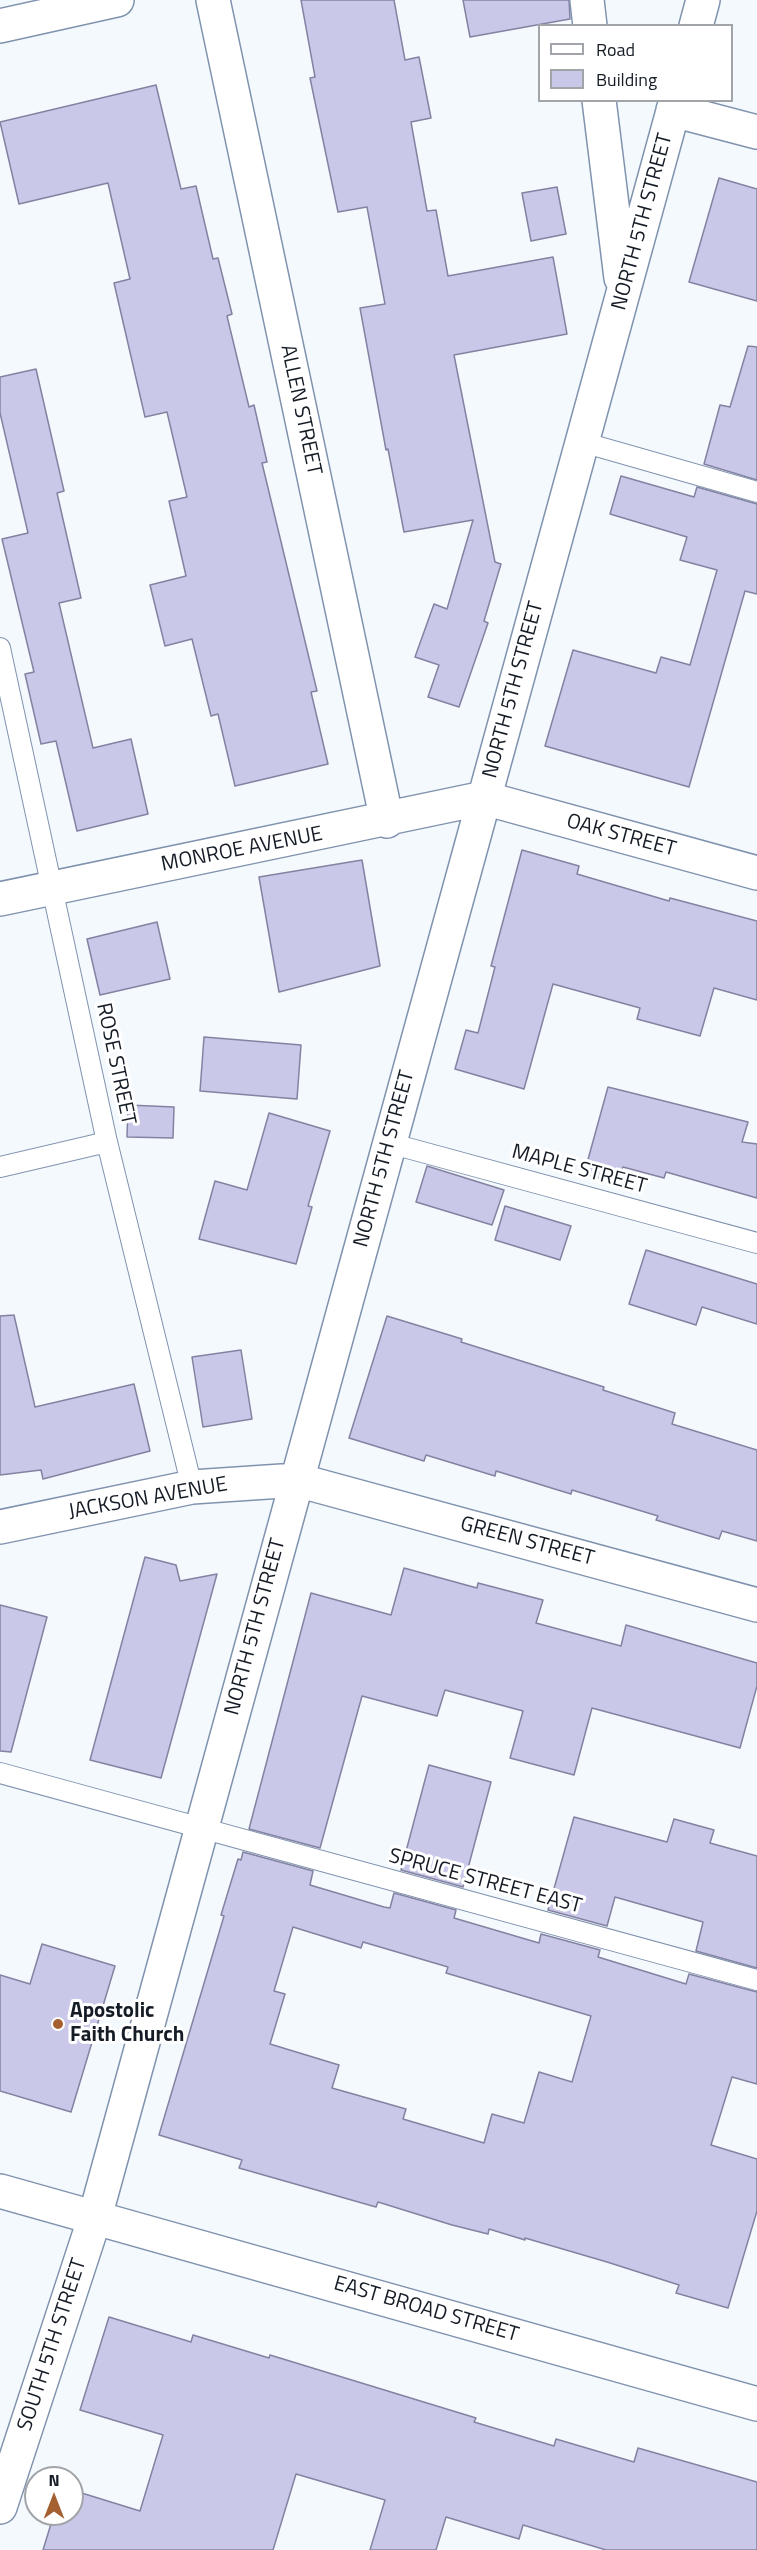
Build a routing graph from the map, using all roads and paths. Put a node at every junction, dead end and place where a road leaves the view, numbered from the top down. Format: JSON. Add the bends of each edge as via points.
{"nodes":[{"id":1,"x":117,"y":0,"type":"edge"},
{"id":2,"x":213,"y":0,"type":"edge"},
{"id":3,"x":587,"y":0,"type":"edge"},
{"id":4,"x":703,"y":0,"type":"edge"},
{"id":5,"x":590,"y":24,"type":"edge"},
{"id":6,"x":697,"y":24,"type":"edge"},
{"id":7,"x":0,"y":26,"type":"edge"},
{"id":8,"x":599,"y":102,"type":"edge"},
{"id":9,"x":674,"y":105,"type":"edge"},
{"id":10,"x":757,"y":132,"type":"edge"},
{"id":11,"x":622,"y":295,"type":"junction"},
{"id":12,"x":582,"y":442,"type":"junction"},
{"id":13,"x":757,"y":492,"type":"edge"},
{"id":14,"x":0,"y":648,"type":"edge"},
{"id":15,"x":484,"y":798,"type":"junction"},
{"id":16,"x":387,"y":821,"type":"junction"},
{"id":17,"x":757,"y":873,"type":"edge"},
{"id":18,"x":53,"y":887,"type":"junction"},
{"id":19,"x":0,"y":899,"type":"edge"},
{"id":20,"x":107,"y":1142,"type":"junction"},
{"id":21,"x":389,"y":1143,"type":"junction"},
{"id":22,"x":0,"y":1167,"type":"edge"},
{"id":23,"x":757,"y":1243,"type":"edge"},
{"id":24,"x":297,"y":1480,"type":"junction"},
{"id":25,"x":192,"y":1487,"type":"junction"},
{"id":26,"x":0,"y":1527,"type":"edge"},
{"id":27,"x":757,"y":1605,"type":"edge"},
{"id":28,"x":0,"y":1773,"type":"edge"},
{"id":29,"x":201,"y":1829,"type":"junction"},
{"id":30,"x":757,"y":1980,"type":"edge"},
{"id":31,"x":0,"y":2191,"type":"edge"},
{"id":32,"x":94,"y":2217,"type":"junction"},
{"id":33,"x":757,"y":2404,"type":"edge"},
{"id":34,"x":0,"y":2507,"type":"edge"}],
"edges":[{"from":1,"to":7,"type":"main road"},
{"from":2,"to":16,"type":"main road","name":"ALLEN STREET"},
{"from":3,"to":5,"type":"main road"},
{"from":4,"to":6,"type":"main road"},
{"from":8,"to":11,"type":"main road"},
{"from":9,"to":10,"type":"main road"},
{"from":9,"to":11,"type":"main road","name":"NORTH 5TH STREET"},
{"from":11,"to":12,"type":"main road","name":"NORTH 5TH STREET"},
{"from":12,"to":13,"type":"lane"},
{"from":12,"to":15,"type":"main road","name":"NORTH 5TH STREET"},
{"from":14,"to":18,"type":"lane","name":"ROSE STREET"},
{"from":15,"to":16,"type":"main road","name":"MONROE AVENUE"},
{"from":15,"to":17,"type":"main road","name":"OAK STREET"},
{"from":15,"to":21,"type":"main road","name":"NORTH 5TH STREET"},
{"from":16,"to":18,"type":"main road","name":"MONROE AVENUE"},
{"from":18,"to":19,"type":"main road","name":"MONROE AVENUE"},
{"from":18,"to":20,"type":"lane","name":"ROSE STREET"},
{"from":20,"to":22,"type":"lane"},
{"from":20,"to":25,"type":"lane","name":"ROSE STREET"},
{"from":21,"to":23,"type":"lane","name":"MAPLE STREET"},
{"from":21,"to":24,"type":"main road","name":"NORTH 5TH STREET"},
{"from":24,"to":25,"type":"main road","name":"JACKSON AVENUE"},
{"from":24,"to":27,"type":"main road","name":"GREEN STREET"},
{"from":24,"to":29,"type":"main road","name":"NORTH 5TH STREET"},
{"from":25,"to":26,"type":"main road","name":"JACKSON AVENUE"},
{"from":28,"to":29,"type":"lane","name":"SPRUCE STREET EAST"},
{"from":29,"to":30,"type":"lane","name":"SPRUCE STREET EAST"},
{"from":29,"to":32,"type":"main road","name":"NORTH 5TH STREET"},
{"from":31,"to":32,"type":"main road","name":"EAST BROAD STREET"},
{"from":32,"to":33,"type":"main road","name":"EAST BROAD STREET"},
{"from":32,"to":34,"type":"main road","name":"SOUTH 5TH STREET"}]}
